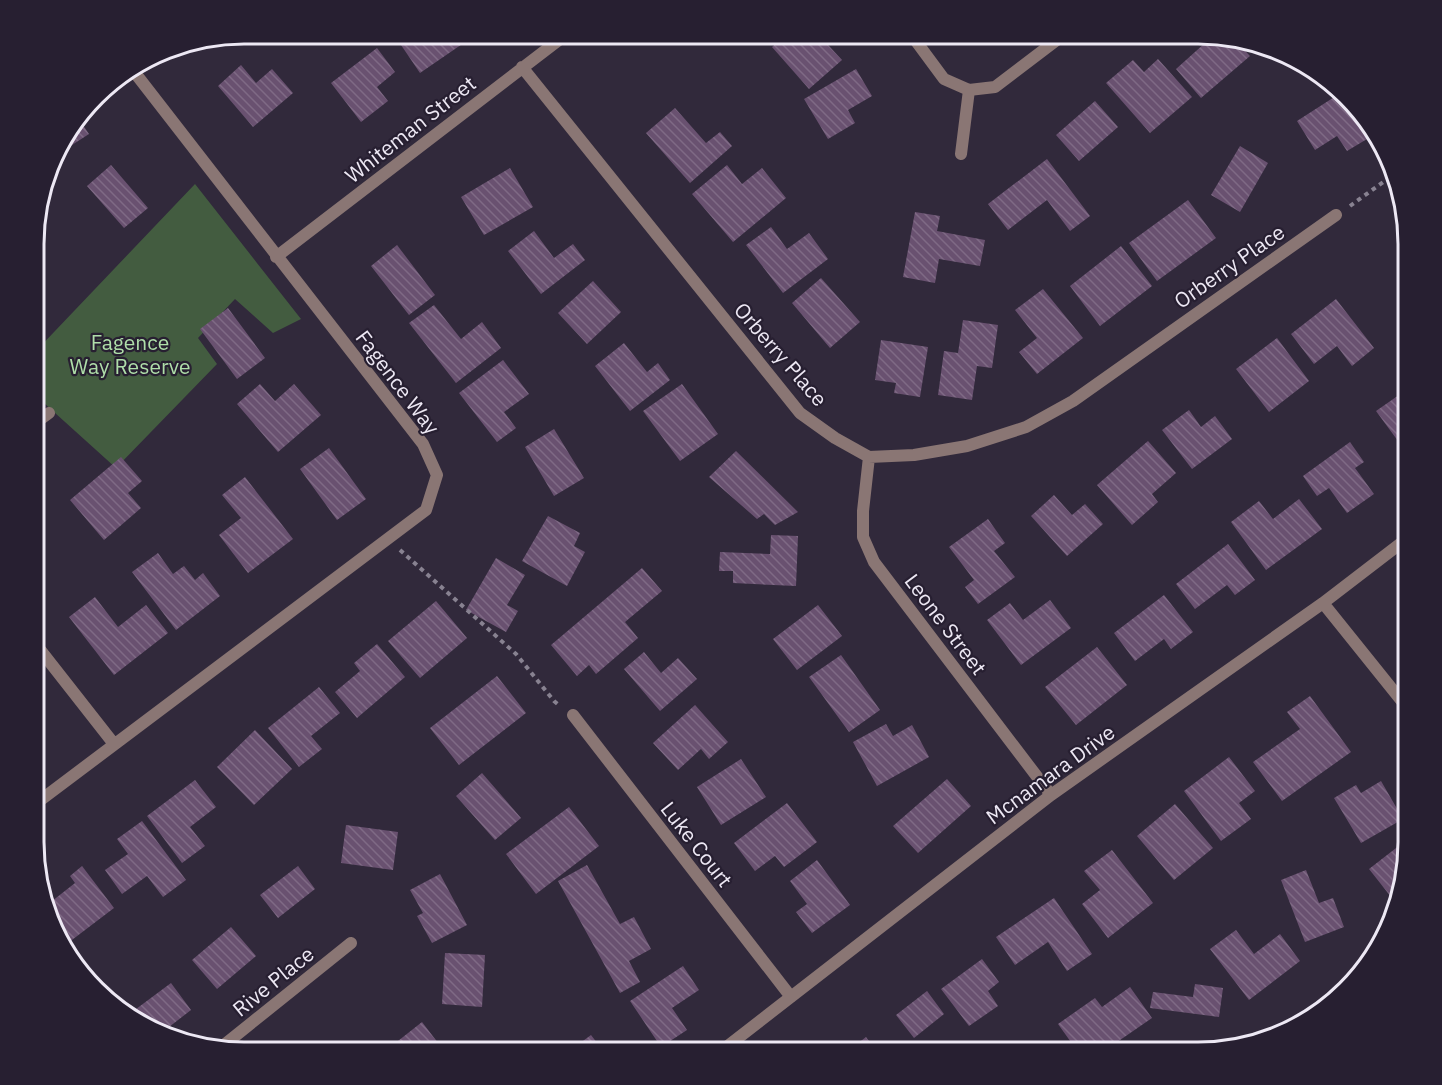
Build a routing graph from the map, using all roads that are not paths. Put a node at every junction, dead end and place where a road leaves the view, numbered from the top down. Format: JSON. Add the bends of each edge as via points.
{"nodes":[{"id":1,"x":553,"y":44,"type":"edge"},
{"id":2,"x":918,"y":44,"type":"edge"},
{"id":3,"x":1052,"y":44,"type":"edge"},
{"id":4,"x":522,"y":67,"type":"junction"},
{"id":5,"x":136,"y":75,"type":"edge"},
{"id":6,"x":969,"y":90,"type":"junction"},
{"id":7,"x":960,"y":154,"type":"dead end"},
{"id":8,"x":1336,"y":215,"type":"road end"},
{"id":9,"x":276,"y":257,"type":"junction"},
{"id":10,"x":49,"y":413,"type":"dead end"},
{"id":11,"x":44,"y":417,"type":"edge"},
{"id":12,"x":869,"y":457,"type":"junction"},
{"id":13,"x":1398,"y":545,"type":"edge"},
{"id":14,"x":1323,"y":603,"type":"junction"},
{"id":15,"x":44,"y":655,"type":"edge"},
{"id":16,"x":1398,"y":696,"type":"edge"},
{"id":17,"x":573,"y":715,"type":"road end"},
{"id":18,"x":114,"y":744,"type":"junction"},
{"id":19,"x":1051,"y":795,"type":"junction"},
{"id":20,"x":44,"y":797,"type":"edge"},
{"id":21,"x":351,"y":943,"type":"dead end"},
{"id":22,"x":791,"y":997,"type":"junction"},
{"id":23,"x":229,"y":1041,"type":"edge"},
{"id":24,"x":734,"y":1042,"type":"edge"}],
"edges":[{"from":1,"to":4,"type":"street","name":"Whiteman Street"},
{"from":2,"to":6,"type":"street","via":[[944,79]]},
{"from":3,"to":6,"type":"street","via":[[995,87]]},
{"from":4,"to":9,"type":"street","name":"Whiteman Street"},
{"from":4,"to":12,"type":"street","name":"Orberry Place","via":[[800,413]]},
{"from":5,"to":9,"type":"street","name":"Fagence Way"},
{"from":6,"to":7,"type":"street"},
{"from":8,"to":12,"type":"street","name":"Orberry Place","via":[[1073,401],[1026,427],[967,446],[915,455]]},
{"from":9,"to":18,"type":"street","name":"Fagence Way","via":[[423,444],[437,475],[426,510]]},
{"from":10,"to":11,"type":"street"},
{"from":12,"to":19,"type":"street","name":"Leone Street","via":[[863,537],[874,562]]},
{"from":13,"to":14,"type":"street","name":"Mcnamara Drive"},
{"from":14,"to":16,"type":"street"},
{"from":14,"to":19,"type":"street","name":"Mcnamara Drive"},
{"from":15,"to":18,"type":"street"},
{"from":17,"to":22,"type":"street","name":"Luke Court"},
{"from":18,"to":20,"type":"street","name":"Fagence Way"},
{"from":19,"to":22,"type":"street","name":"Mcnamara Drive"},
{"from":21,"to":23,"type":"street","name":"Rive Place"},
{"from":22,"to":24,"type":"street","name":"Mcnamara Drive"}]}
